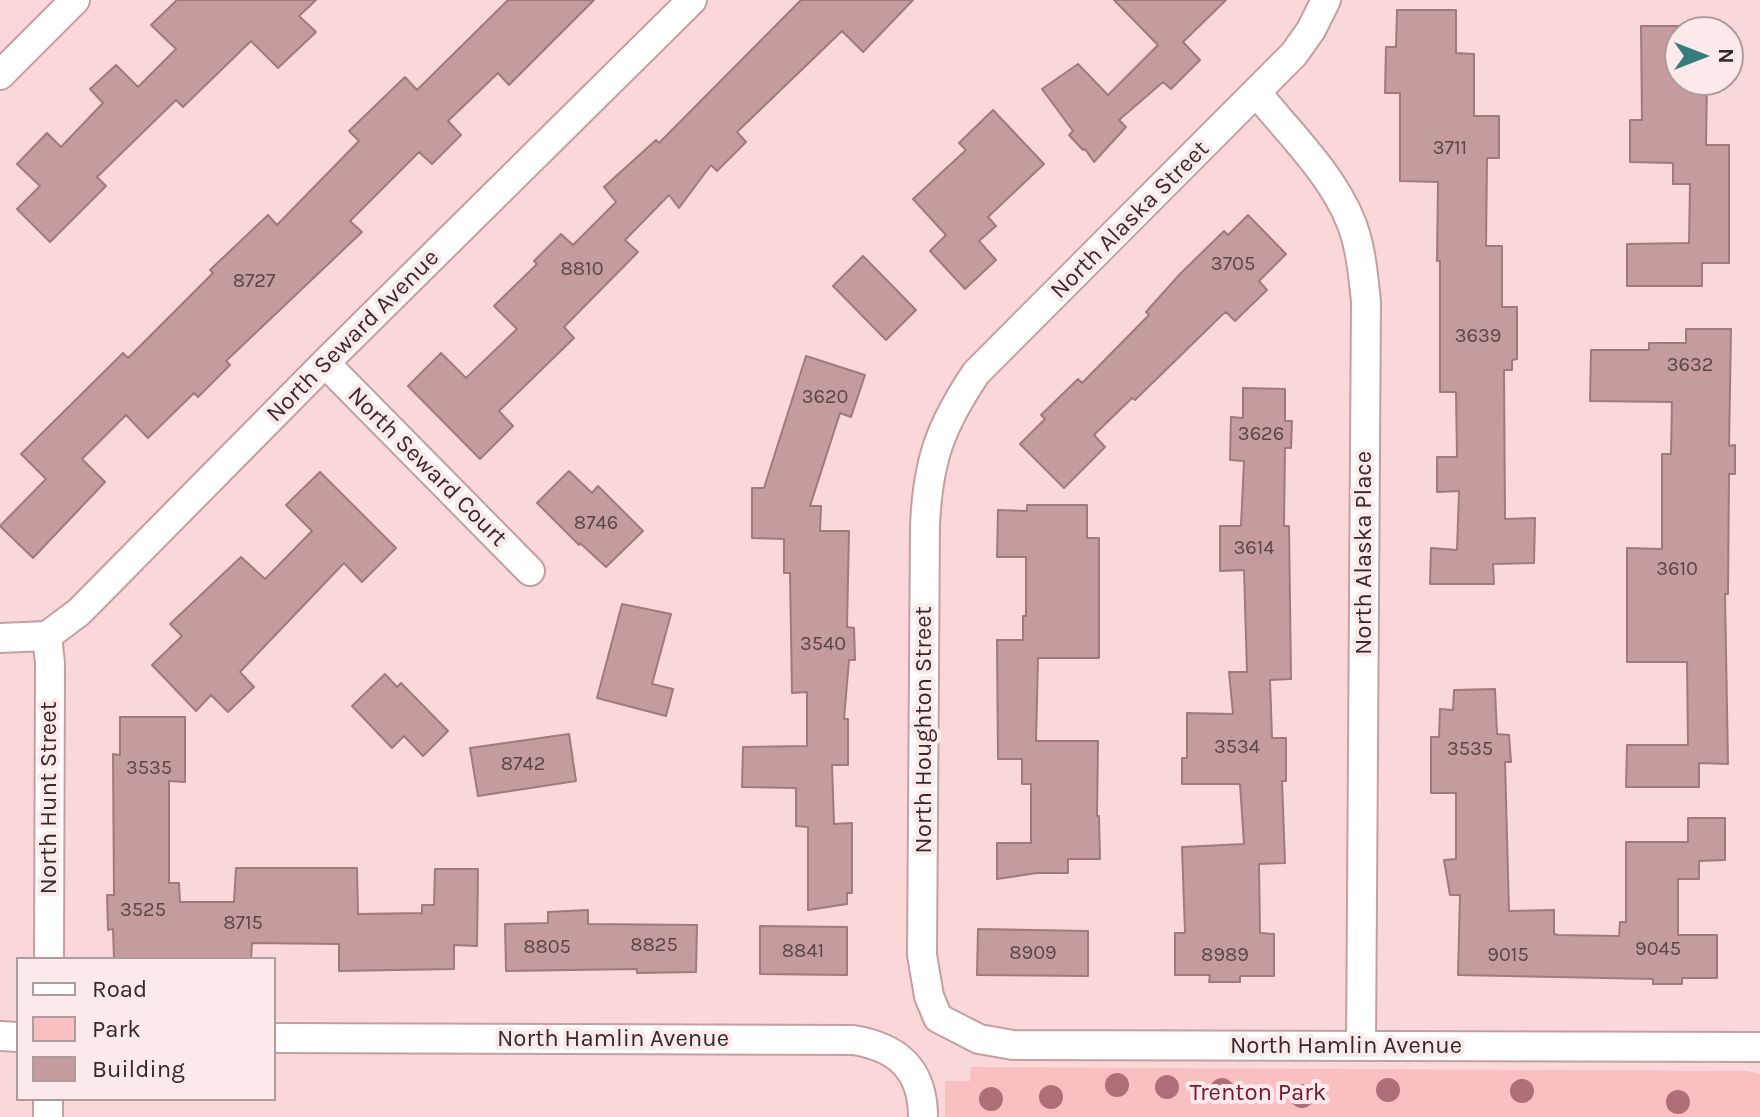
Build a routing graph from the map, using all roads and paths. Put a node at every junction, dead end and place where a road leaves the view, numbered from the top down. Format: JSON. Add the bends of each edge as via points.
{"nodes":[{"id":1,"x":75,"y":0,"type":"edge"},
{"id":2,"x":692,"y":0,"type":"edge"},
{"id":3,"x":1326,"y":0,"type":"edge"},
{"id":4,"x":0,"y":75,"type":"edge"},
{"id":5,"x":1257,"y":93,"type":"junction"},
{"id":6,"x":325,"y":363,"type":"junction"},
{"id":7,"x":937,"y":442,"type":"joint"},
{"id":8,"x":530,"y":571,"type":"dead end"},
{"id":9,"x":47,"y":636,"type":"junction"},
{"id":10,"x":0,"y":638,"type":"edge"},
{"id":11,"x":49,"y":957,"type":"edge"},
{"id":12,"x":938,"y":1018,"type":"joint"},
{"id":13,"x":276,"y":1038,"type":"edge"},
{"id":14,"x":1361,"y":1046,"type":"junction"},
{"id":15,"x":1760,"y":1047,"type":"edge"},
{"id":16,"x":923,"y":1107,"type":"edge"}],
"edges":[{"from":1,"to":4,"type":"street"},
{"from":2,"to":6,"type":"street","name":"North Seward Avenue"},
{"from":3,"to":5,"type":"street","name":"North Alaska Street","via":[[1294,54]]},
{"from":5,"to":7,"type":"street","name":"North Alaska Street","via":[[976,373]]},
{"from":5,"to":14,"type":"street","name":"North Alaska Place","via":[[1336,192],[1362,265],[1366,317]]},
{"from":6,"to":8,"type":"street","name":"North Seward Court"},
{"from":6,"to":9,"type":"street","name":"North Seward Avenue","via":[[79,612]]},
{"from":7,"to":12,"type":"street","name":"North Houghton Street","via":[[925,525],[922,955]]},
{"from":9,"to":10,"type":"street"},
{"from":9,"to":11,"type":"street","name":"North Hunt Street"},
{"from":12,"to":14,"type":"street","name":"North Hamlin Avenue","via":[[979,1039],[1013,1045]]},
{"from":13,"to":16,"type":"street","name":"North Hamlin Avenue","via":[[853,1040],[876,1043],[916,1074]]},
{"from":14,"to":15,"type":"street","name":"North Hamlin Avenue"}]}
